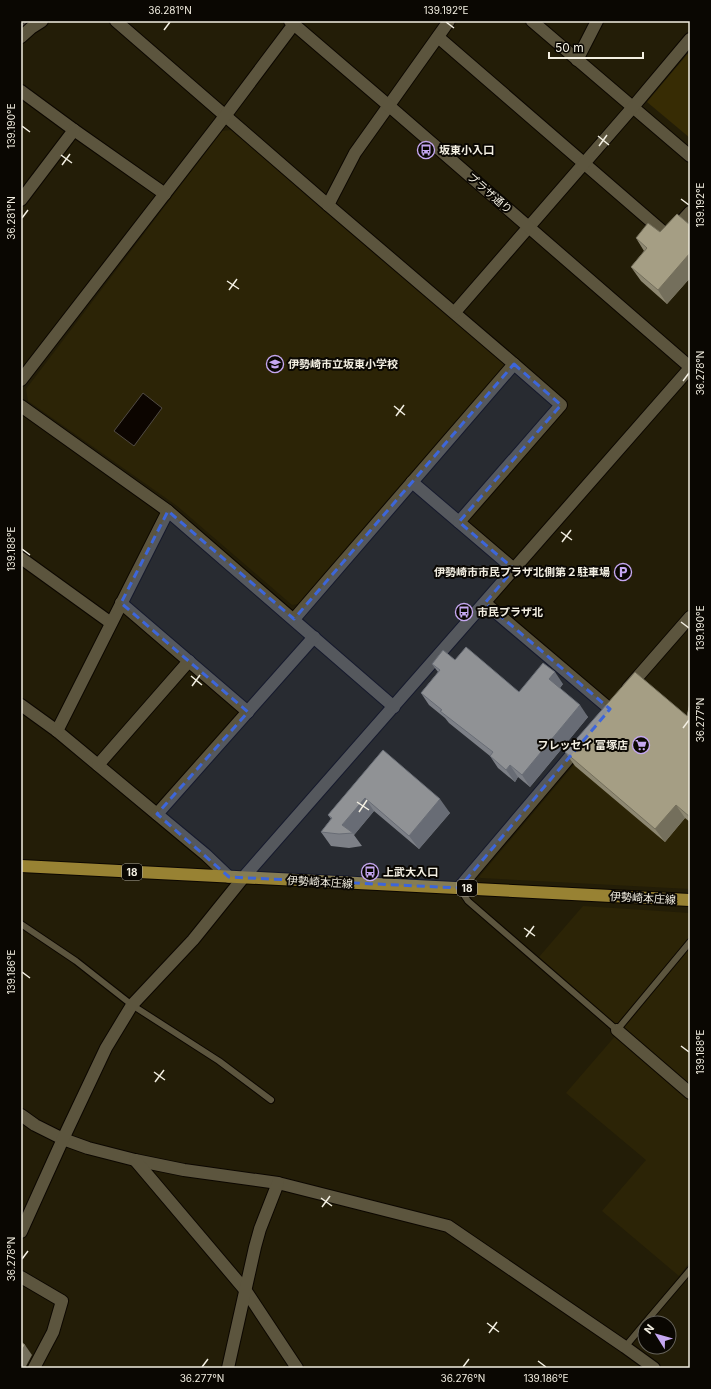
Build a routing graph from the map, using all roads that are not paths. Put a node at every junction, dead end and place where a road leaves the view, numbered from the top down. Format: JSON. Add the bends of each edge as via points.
{"nodes":[{"id":1,"x":42,"y":21,"type":"edge"},
{"id":2,"x":116,"y":21,"type":"edge"},
{"id":3,"x":449,"y":21,"type":"edge"},
{"id":4,"x":532,"y":21,"type":"edge"},
{"id":5,"x":597,"y":21,"type":"edge"},
{"id":6,"x":294,"y":22,"type":"edge"},
{"id":7,"x":21,"y":37,"type":"edge"},
{"id":8,"x":438,"y":37,"type":"junction"},
{"id":9,"x":690,"y":39,"type":"edge"},
{"id":10,"x":578,"y":60,"type":"junction"},
{"id":11,"x":21,"y":91,"type":"edge"},
{"id":12,"x":388,"y":104,"type":"junction"},
{"id":13,"x":633,"y":107,"type":"junction"},
{"id":14,"x":225,"y":116,"type":"junction"},
{"id":15,"x":74,"y":130,"type":"junction"},
{"id":16,"x":690,"y":156,"type":"edge"},
{"id":17,"x":585,"y":163,"type":"junction"},
{"id":18,"x":165,"y":194,"type":"junction"},
{"id":19,"x":21,"y":200,"type":"edge"},
{"id":20,"x":328,"y":205,"type":"junction"},
{"id":21,"x":690,"y":212,"type":"edge"},
{"id":22,"x":529,"y":227,"type":"junction"},
{"id":23,"x":455,"y":312,"type":"junction"},
{"id":24,"x":514,"y":364,"type":"junction"},
{"id":25,"x":690,"y":367,"type":"edge"},
{"id":26,"x":21,"y":380,"type":"edge"},
{"id":27,"x":21,"y":406,"type":"edge"},
{"id":28,"x":412,"y":482,"type":"junction"},
{"id":29,"x":168,"y":511,"type":"junction"},
{"id":30,"x":459,"y":522,"type":"junction"},
{"id":31,"x":21,"y":558,"type":"edge"},
{"id":32,"x":514,"y":569,"type":"junction"},
{"id":33,"x":121,"y":603,"type":"junction"},
{"id":34,"x":484,"y":603,"type":"junction"},
{"id":35,"x":690,"y":617,"type":"edge"},
{"id":36,"x":294,"y":619,"type":"junction"},
{"id":37,"x":111,"y":623,"type":"junction"},
{"id":38,"x":314,"y":637,"type":"junction"},
{"id":39,"x":189,"y":661,"type":"junction"},
{"id":40,"x":615,"y":703,"type":"junction"},
{"id":41,"x":21,"y":705,"type":"edge"},
{"id":42,"x":394,"y":707,"type":"junction"},
{"id":43,"x":248,"y":712,"type":"junction"},
{"id":44,"x":600,"y":721,"type":"edge"},
{"id":45,"x":57,"y":730,"type":"junction"},
{"id":46,"x":585,"y":739,"type":"edge"},
{"id":47,"x":98,"y":765,"type":"junction"},
{"id":48,"x":157,"y":814,"type":"junction"},
{"id":49,"x":21,"y":866,"type":"edge"},
{"id":50,"x":229,"y":877,"type":"junction"},
{"id":51,"x":244,"y":878,"type":"junction"},
{"id":52,"x":459,"y":888,"type":"junction"},
{"id":53,"x":690,"y":900,"type":"edge"},
{"id":54,"x":21,"y":924,"type":"edge"},
{"id":55,"x":690,"y":942,"type":"edge"},
{"id":56,"x":132,"y":1005,"type":"junction"},
{"id":57,"x":617,"y":1030,"type":"junction"},
{"id":58,"x":690,"y":1093,"type":"edge"},
{"id":59,"x":271,"y":1100,"type":"dead end"},
{"id":60,"x":21,"y":1115,"type":"edge"},
{"id":61,"x":63,"y":1139,"type":"junction"},
{"id":62,"x":135,"y":1160,"type":"junction"},
{"id":63,"x":278,"y":1183,"type":"junction"},
{"id":64,"x":21,"y":1232,"type":"edge"},
{"id":65,"x":690,"y":1270,"type":"edge"},
{"id":66,"x":21,"y":1278,"type":"edge"},
{"id":67,"x":246,"y":1291,"type":"junction"},
{"id":68,"x":652,"y":1315,"type":"edge"},
{"id":69,"x":637,"y":1333,"type":"edge"},
{"id":70,"x":625,"y":1347,"type":"junction"},
{"id":71,"x":34,"y":1368,"type":"edge"},
{"id":72,"x":228,"y":1368,"type":"edge"},
{"id":73,"x":297,"y":1368,"type":"edge"},
{"id":74,"x":654,"y":1368,"type":"edge"}],
"edges":[{"from":1,"to":7,"type":"street"},
{"from":2,"to":14,"type":"street"},
{"from":3,"to":8,"type":"street"},
{"from":4,"to":10,"type":"street"},
{"from":5,"to":10,"type":"street"},
{"from":6,"to":12,"type":"street","name":"プラザ通り"},
{"from":6,"to":14,"type":"street"},
{"from":8,"to":12,"type":"street"},
{"from":8,"to":17,"type":"street"},
{"from":9,"to":13,"type":"street"},
{"from":10,"to":13,"type":"street"},
{"from":11,"to":15,"type":"street"},
{"from":12,"to":20,"type":"street","via":[[355,153]]},
{"from":12,"to":22,"type":"street","name":"プラザ通り"},
{"from":13,"to":16,"type":"street"},
{"from":13,"to":17,"type":"street"},
{"from":14,"to":18,"type":"street"},
{"from":14,"to":20,"type":"street"},
{"from":15,"to":18,"type":"street"},
{"from":15,"to":19,"type":"street"},
{"from":17,"to":21,"type":"street","via":[[668,236]]},
{"from":17,"to":22,"type":"street"},
{"from":18,"to":26,"type":"street"},
{"from":20,"to":23,"type":"street"},
{"from":22,"to":23,"type":"street"},
{"from":22,"to":25,"type":"street","name":"プラザ通り"},
{"from":23,"to":24,"type":"street"},
{"from":24,"to":28,"type":"street"},
{"from":24,"to":30,"type":"street","via":[[561,405]]},
{"from":25,"to":32,"type":"street"},
{"from":27,"to":29,"type":"street"},
{"from":28,"to":30,"type":"street"},
{"from":28,"to":36,"type":"street"},
{"from":29,"to":33,"type":"street"},
{"from":29,"to":36,"type":"street"},
{"from":30,"to":32,"type":"street"},
{"from":31,"to":37,"type":"street"},
{"from":32,"to":34,"type":"street"},
{"from":33,"to":37,"type":"street"},
{"from":33,"to":39,"type":"street"},
{"from":34,"to":40,"type":"street"},
{"from":34,"to":42,"type":"street"},
{"from":35,"to":40,"type":"street"},
{"from":36,"to":38,"type":"street"},
{"from":37,"to":45,"type":"street"},
{"from":38,"to":42,"type":"street"},
{"from":38,"to":43,"type":"street"},
{"from":39,"to":43,"type":"street"},
{"from":39,"to":47,"type":"street"},
{"from":40,"to":44,"type":"street"},
{"from":41,"to":45,"type":"street"},
{"from":42,"to":51,"type":"street"},
{"from":43,"to":48,"type":"street"},
{"from":45,"to":47,"type":"street"},
{"from":46,"to":52,"type":"street"},
{"from":47,"to":48,"type":"street"},
{"from":48,"to":50,"type":"street"},
{"from":49,"to":50,"type":"main road","name":"伊勢崎本庄線","number":"18"},
{"from":50,"to":51,"type":"main road","name":"伊勢崎本庄線","number":"18"},
{"from":51,"to":52,"type":"main road","name":"伊勢崎本庄線","number":"18"},
{"from":51,"to":56,"type":"street","via":[[193,940]]},
{"from":52,"to":53,"type":"main road","name":"伊勢崎本庄線","number":"18"},
{"from":52,"to":57,"type":"lane","via":[[468,901]]},
{"from":54,"to":56,"type":"lane","via":[[76,961]]},
{"from":55,"to":57,"type":"lane"},
{"from":56,"to":59,"type":"lane","via":[[219,1061]]},
{"from":56,"to":61,"type":"street","via":[[106,1048]]},
{"from":57,"to":58,"type":"street"},
{"from":60,"to":61,"type":"street","via":[[34,1125]]},
{"from":61,"to":62,"type":"street"},
{"from":61,"to":64,"type":"street"},
{"from":62,"to":63,"type":"street","via":[[208,1174]]},
{"from":62,"to":67,"type":"street"},
{"from":63,"to":67,"type":"street","via":[[258,1239]]},
{"from":63,"to":70,"type":"street","via":[[448,1226]]},
{"from":65,"to":68,"type":"lane"},
{"from":66,"to":71,"type":"street","via":[[62,1301],[53,1332]]},
{"from":67,"to":72,"type":"street"},
{"from":67,"to":73,"type":"street"},
{"from":69,"to":70,"type":"lane"},
{"from":70,"to":74,"type":"street"}]}
